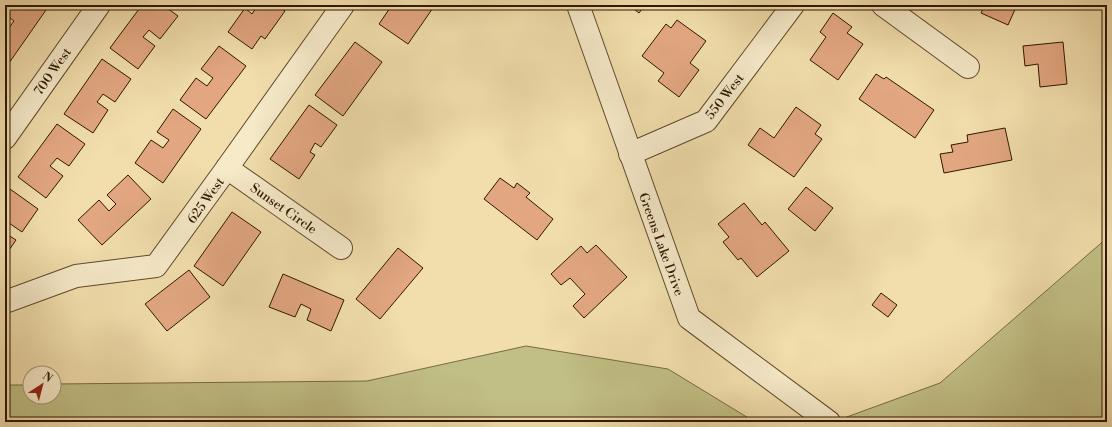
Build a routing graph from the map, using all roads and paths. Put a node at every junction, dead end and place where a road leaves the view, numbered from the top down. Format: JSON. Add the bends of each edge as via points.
{"nodes":[{"id":1,"x":99,"y":5,"type":"edge"},
{"id":2,"x":343,"y":5,"type":"edge"},
{"id":3,"x":578,"y":5,"type":"edge"},
{"id":4,"x":793,"y":5,"type":"edge"},
{"id":5,"x":883,"y":5,"type":"edge"},
{"id":6,"x":968,"y":67,"type":"dead end"},
{"id":7,"x":5,"y":138,"type":"edge"},
{"id":8,"x":630,"y":154,"type":"junction"},
{"id":9,"x":227,"y":168,"type":"junction"},
{"id":10,"x":341,"y":248,"type":"dead end"},
{"id":11,"x":5,"y":302,"type":"edge"},
{"id":12,"x":829,"y":422,"type":"edge"}],
"edges":[{"from":1,"to":7,"type":"street","name":"700 West"},
{"from":2,"to":9,"type":"street","name":"625 West"},
{"from":3,"to":8,"type":"street","name":"Greens Lake Drive"},
{"from":4,"to":8,"type":"street","name":"550 West","via":[[706,121]]},
{"from":5,"to":6,"type":"street"},
{"from":8,"to":12,"type":"street","name":"Greens Lake Drive","via":[[689,318]]},
{"from":9,"to":10,"type":"street","name":"Sunset Circle"},
{"from":9,"to":11,"type":"street","name":"625 West","via":[[156,266],[76,276]]}]}
